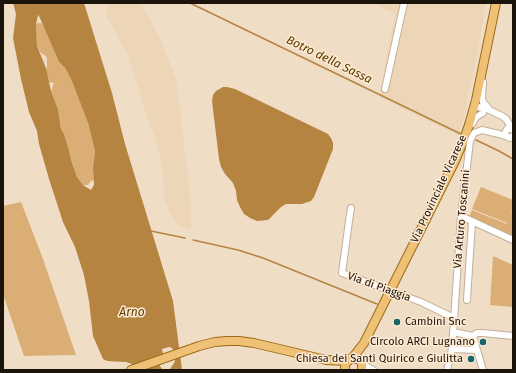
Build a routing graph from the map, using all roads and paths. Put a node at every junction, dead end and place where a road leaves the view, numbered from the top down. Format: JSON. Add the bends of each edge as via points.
{"nodes":[{"id":1,"x":404,"y":3,"type":"edge"},
{"id":2,"x":496,"y":3,"type":"edge"},
{"id":3,"x":483,"y":67,"type":"junction"},
{"id":4,"x":385,"y":90,"type":"dead end"},
{"id":5,"x":474,"y":109,"type":"junction"},
{"id":6,"x":490,"y":110,"type":"junction"},
{"id":7,"x":483,"y":113,"type":"junction"},
{"id":8,"x":499,"y":115,"type":"junction"},
{"id":9,"x":510,"y":130,"type":"edge"},
{"id":10,"x":499,"y":134,"type":"junction"},
{"id":11,"x":511,"y":138,"type":"edge"},
{"id":12,"x":463,"y":142,"type":"junction"},
{"id":13,"x":351,"y":208,"type":"dead end"},
{"id":14,"x":461,"y":216,"type":"junction"},
{"id":15,"x":472,"y":222,"type":"junction"},
{"id":16,"x":513,"y":240,"type":"edge"},
{"id":17,"x":390,"y":290,"type":"junction"},
{"id":18,"x":467,"y":300,"type":"dead end"},
{"id":19,"x":454,"y":318,"type":"junction"},
{"id":20,"x":453,"y":332,"type":"junction"},
{"id":21,"x":473,"y":336,"type":"junction"},
{"id":22,"x":513,"y":336,"type":"edge"},
{"id":23,"x":364,"y":343,"type":"junction"},
{"id":24,"x":452,"y":349,"type":"junction"},
{"id":25,"x":477,"y":350,"type":"junction"},
{"id":26,"x":349,"y":359,"type":"junction"},
{"id":27,"x":326,"y":360,"type":"junction"},
{"id":28,"x":362,"y":365,"type":"edge"},
{"id":29,"x":131,"y":370,"type":"edge"},
{"id":30,"x":345,"y":370,"type":"edge"},
{"id":31,"x":373,"y":370,"type":"edge"},
{"id":32,"x":447,"y":370,"type":"edge"},
{"id":33,"x":483,"y":370,"type":"edge"}],
"edges":[{"from":1,"to":4,"type":"street"},
{"from":2,"to":3,"type":"main road","name":"Via Provinciale Vicarese"},
{"from":3,"to":5,"type":"main road","name":"Via Provinciale Vicarese"},
{"from":3,"to":6,"type":"street","via":[[482,98]]},
{"from":5,"to":6,"type":"street","via":[[482,107]]},
{"from":5,"to":7,"type":"street"},
{"from":5,"to":12,"type":"main road","name":"Via Provinciale Vicarese"},
{"from":6,"to":8,"type":"street"},
{"from":7,"to":8,"type":"street"},
{"from":7,"to":12,"type":"street","via":[[474,120]]},
{"from":8,"to":9,"type":"street","via":[[508,121]]},
{"from":9,"to":10,"type":"street"},
{"from":9,"to":11,"type":"street","via":[[505,134]]},
{"from":10,"to":11,"type":"street"},
{"from":10,"to":14,"type":"street","name":"Via Arturo Toscanini","via":[[482,130],[472,135]]},
{"from":12,"to":17,"type":"main road","name":"Via Provinciale Vicarese"},
{"from":13,"to":17,"type":"street","name":"Via di Piaggia","via":[[342,273]]},
{"from":14,"to":15,"type":"street"},
{"from":14,"to":19,"type":"street","name":"Via Arturo Toscanini"},
{"from":15,"to":16,"type":"street"},
{"from":15,"to":18,"type":"street"},
{"from":17,"to":19,"type":"street","name":"Via di Piaggia"},
{"from":17,"to":23,"type":"main road","name":"Via Provinciale Vicarese"},
{"from":19,"to":20,"type":"street","name":"Via Arturo Toscanini"},
{"from":20,"to":21,"type":"street"},
{"from":20,"to":24,"type":"street","name":"Via Arturo Toscanini"},
{"from":21,"to":22,"type":"street","via":[[477,333]]},
{"from":21,"to":25,"type":"street"},
{"from":23,"to":26,"type":"main road","name":"Via Provinciale Vicarese"},
{"from":23,"to":28,"type":"main road","name":"Via Provinciale Vicarese"},
{"from":24,"to":25,"type":"street"},
{"from":24,"to":32,"type":"street","name":"Via Arturo Toscanini"},
{"from":25,"to":33,"type":"street"},
{"from":26,"to":27,"type":"main road"},
{"from":26,"to":28,"type":"main road","via":[[357,359]]},
{"from":26,"to":30,"type":"main road","via":[[345,364]]},
{"from":27,"to":29,"type":"main road","via":[[264,345],[220,341]]},
{"from":27,"to":30,"type":"main road"},
{"from":28,"to":31,"type":"street"}]}
